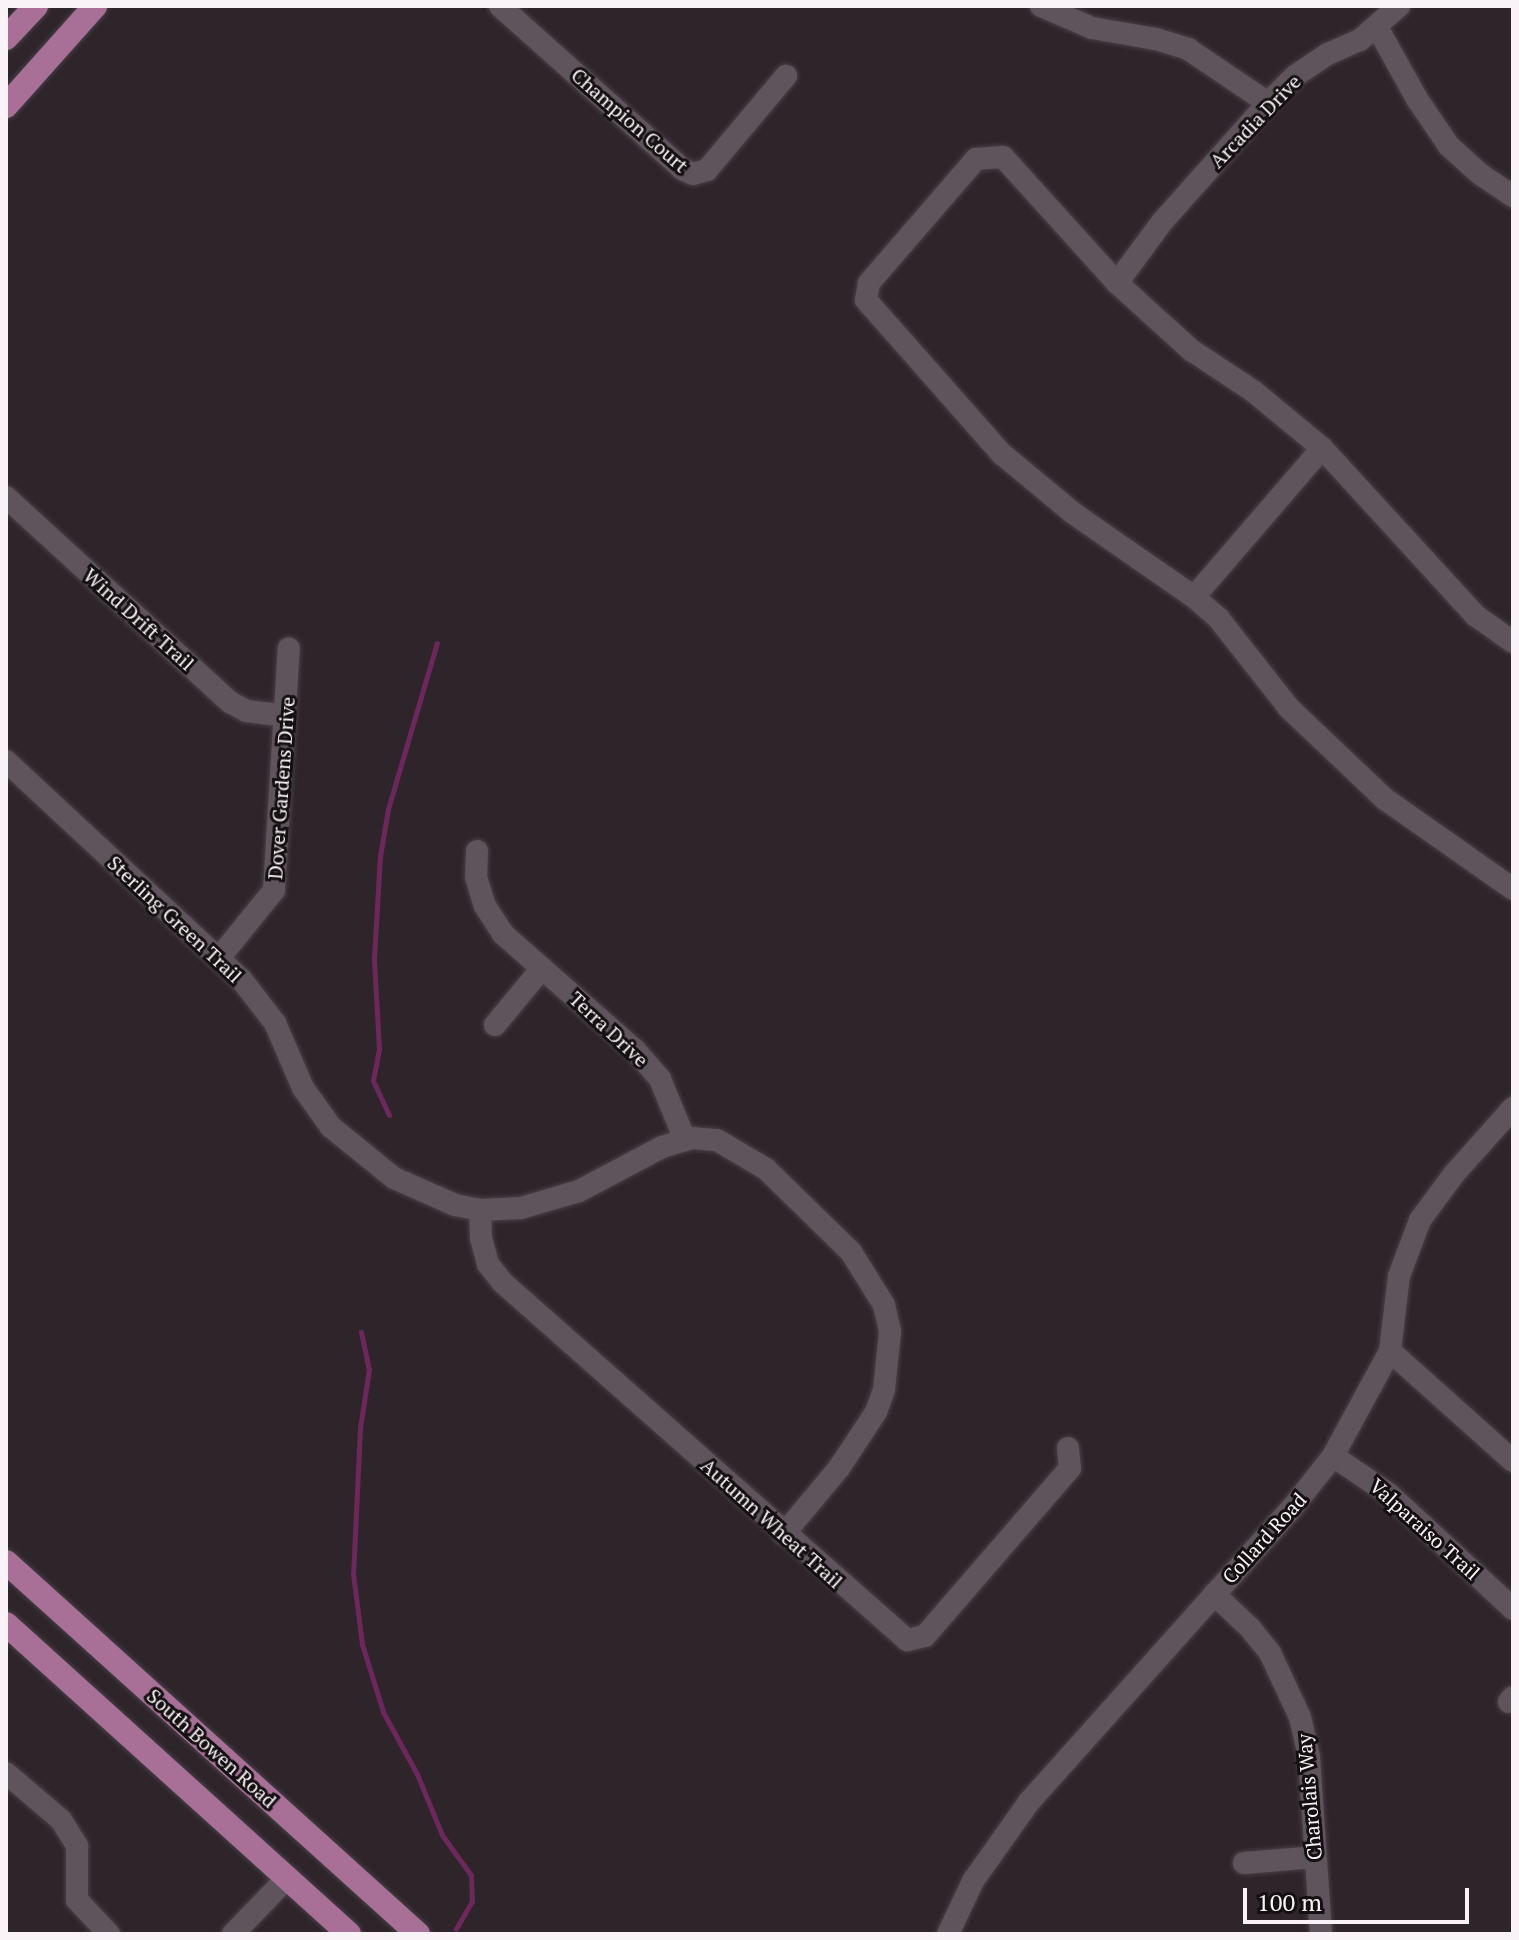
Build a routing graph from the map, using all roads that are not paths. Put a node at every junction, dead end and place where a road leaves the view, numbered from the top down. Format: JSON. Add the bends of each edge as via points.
{"nodes":[{"id":1,"x":36,"y":6,"type":"edge"},
{"id":2,"x":95,"y":6,"type":"edge"},
{"id":3,"x":1041,"y":6,"type":"edge"},
{"id":4,"x":1399,"y":6,"type":"edge"},
{"id":5,"x":505,"y":8,"type":"edge"},
{"id":6,"x":1377,"y":27,"type":"junction"},
{"id":7,"x":6,"y":38,"type":"edge"},
{"id":8,"x":786,"y":76,"type":"dead end"},
{"id":9,"x":1268,"y":103,"type":"junction"},
{"id":10,"x":6,"y":106,"type":"edge"},
{"id":11,"x":1513,"y":196,"type":"edge"},
{"id":12,"x":1117,"y":283,"type":"junction"},
{"id":13,"x":1322,"y":448,"type":"junction"},
{"id":14,"x":6,"y":497,"type":"edge"},
{"id":15,"x":1194,"y":597,"type":"junction"},
{"id":16,"x":1513,"y":642,"type":"edge"},
{"id":17,"x":289,"y":648,"type":"dead end"},
{"id":18,"x":285,"y":716,"type":"junction"},
{"id":19,"x":6,"y":761,"type":"edge"},
{"id":20,"x":477,"y":851,"type":"dead end"},
{"id":21,"x":1513,"y":889,"type":"edge"},
{"id":22,"x":220,"y":957,"type":"junction"},
{"id":23,"x":542,"y":968,"type":"junction"},
{"id":24,"x":495,"y":1025,"type":"dead end"},
{"id":25,"x":1513,"y":1108,"type":"edge"},
{"id":26,"x":685,"y":1140,"type":"junction"},
{"id":27,"x":480,"y":1210,"type":"junction"},
{"id":28,"x":1390,"y":1351,"type":"junction"},
{"id":29,"x":1068,"y":1448,"type":"dead end"},
{"id":30,"x":1333,"y":1456,"type":"junction"},
{"id":31,"x":1513,"y":1461,"type":"edge"},
{"id":32,"x":784,"y":1534,"type":"junction"},
{"id":33,"x":6,"y":1562,"type":"edge"},
{"id":34,"x":1214,"y":1594,"type":"junction"},
{"id":35,"x":1513,"y":1609,"type":"edge"},
{"id":36,"x":6,"y":1624,"type":"edge"},
{"id":37,"x":6,"y":1773,"type":"edge"},
{"id":38,"x":1315,"y":1857,"type":"junction"},
{"id":39,"x":1244,"y":1863,"type":"dead end"},
{"id":40,"x":287,"y":1878,"type":"junction"},
{"id":41,"x":109,"y":1934,"type":"edge"},
{"id":42,"x":233,"y":1934,"type":"edge"},
{"id":43,"x":349,"y":1934,"type":"edge"},
{"id":44,"x":418,"y":1934,"type":"edge"},
{"id":45,"x":948,"y":1934,"type":"edge"},
{"id":46,"x":1321,"y":1934,"type":"edge"}],
"edges":[{"from":1,"to":7,"type":"main road"},
{"from":2,"to":10,"type":"main road"},
{"from":3,"to":9,"type":"street","via":[[1092,28],[1188,49]]},
{"from":4,"to":6,"type":"street","name":"Arcadia Drive"},
{"from":5,"to":8,"type":"street","name":"Champion Court","via":[[693,174],[707,170]]},
{"from":6,"to":9,"type":"street","name":"Arcadia Drive","via":[[1295,76]]},
{"from":6,"to":11,"type":"street","via":[[1449,146]]},
{"from":9,"to":12,"type":"street","name":"Arcadia Drive","via":[[1162,222]]},
{"from":12,"to":13,"type":"street","via":[[1191,350],[1253,391]]},
{"from":12,"to":15,"type":"street","via":[[1003,157],[976,159],[869,283],[866,300],[1002,454],[1073,513]]},
{"from":13,"to":15,"type":"street"},
{"from":13,"to":16,"type":"street","via":[[1476,616]]},
{"from":14,"to":18,"type":"street","name":"Wind Drift Trail","via":[[230,702],[246,711]]},
{"from":15,"to":21,"type":"street","via":[[1219,619],[1289,708],[1385,799]]},
{"from":17,"to":18,"type":"street","name":"Dover Gardens Drive"},
{"from":18,"to":22,"type":"street","name":"Dover Gardens Drive","via":[[274,890]]},
{"from":19,"to":22,"type":"street","name":"Sterling Green Trail"},
{"from":20,"to":23,"type":"street","name":"Terra Drive","via":[[476,877],[485,906],[503,934]]},
{"from":22,"to":27,"type":"street","name":"Sterling Green Trail","via":[[275,1023],[303,1088],[331,1127],[394,1178]]},
{"from":23,"to":24,"type":"street"},
{"from":23,"to":26,"type":"street","name":"Terra Drive","via":[[660,1079]]},
{"from":25,"to":28,"type":"street","name":"Collard Road","via":[[1420,1220],[1399,1276]]},
{"from":26,"to":27,"type":"street","name":"Sterling Green Trail","via":[[558,1199]]},
{"from":26,"to":32,"type":"street","name":"Sterling Green Trail","via":[[717,1140],[766,1169],[851,1252],[884,1305],[890,1357],[876,1412],[839,1468]]},
{"from":27,"to":32,"type":"street","name":"Autumn Wheat Trail","via":[[488,1264],[502,1282]]},
{"from":28,"to":30,"type":"street","name":"Collard Road"},
{"from":28,"to":31,"type":"street"},
{"from":29,"to":32,"type":"street","name":"Autumn Wheat Trail","via":[[1070,1468],[925,1636],[907,1640],[897,1634]]},
{"from":30,"to":34,"type":"street","name":"Collard Road"},
{"from":30,"to":35,"type":"street","name":"Valparaiso Trail","via":[[1389,1494]]},
{"from":33,"to":44,"type":"main road","name":"South Bowen Road"},
{"from":34,"to":38,"type":"street","name":"Charolais Way","via":[[1260,1640],[1295,1700],[1309,1757]]},
{"from":34,"to":45,"type":"street","name":"Collard Road","via":[[1010,1826],[973,1881]]},
{"from":36,"to":40,"type":"main road"},
{"from":37,"to":41,"type":"street","via":[[61,1820],[77,1846],[77,1900]]},
{"from":38,"to":39,"type":"street"},
{"from":38,"to":46,"type":"street","name":"Charolais Way"},
{"from":40,"to":42,"type":"street"},
{"from":40,"to":43,"type":"main road"}]}
